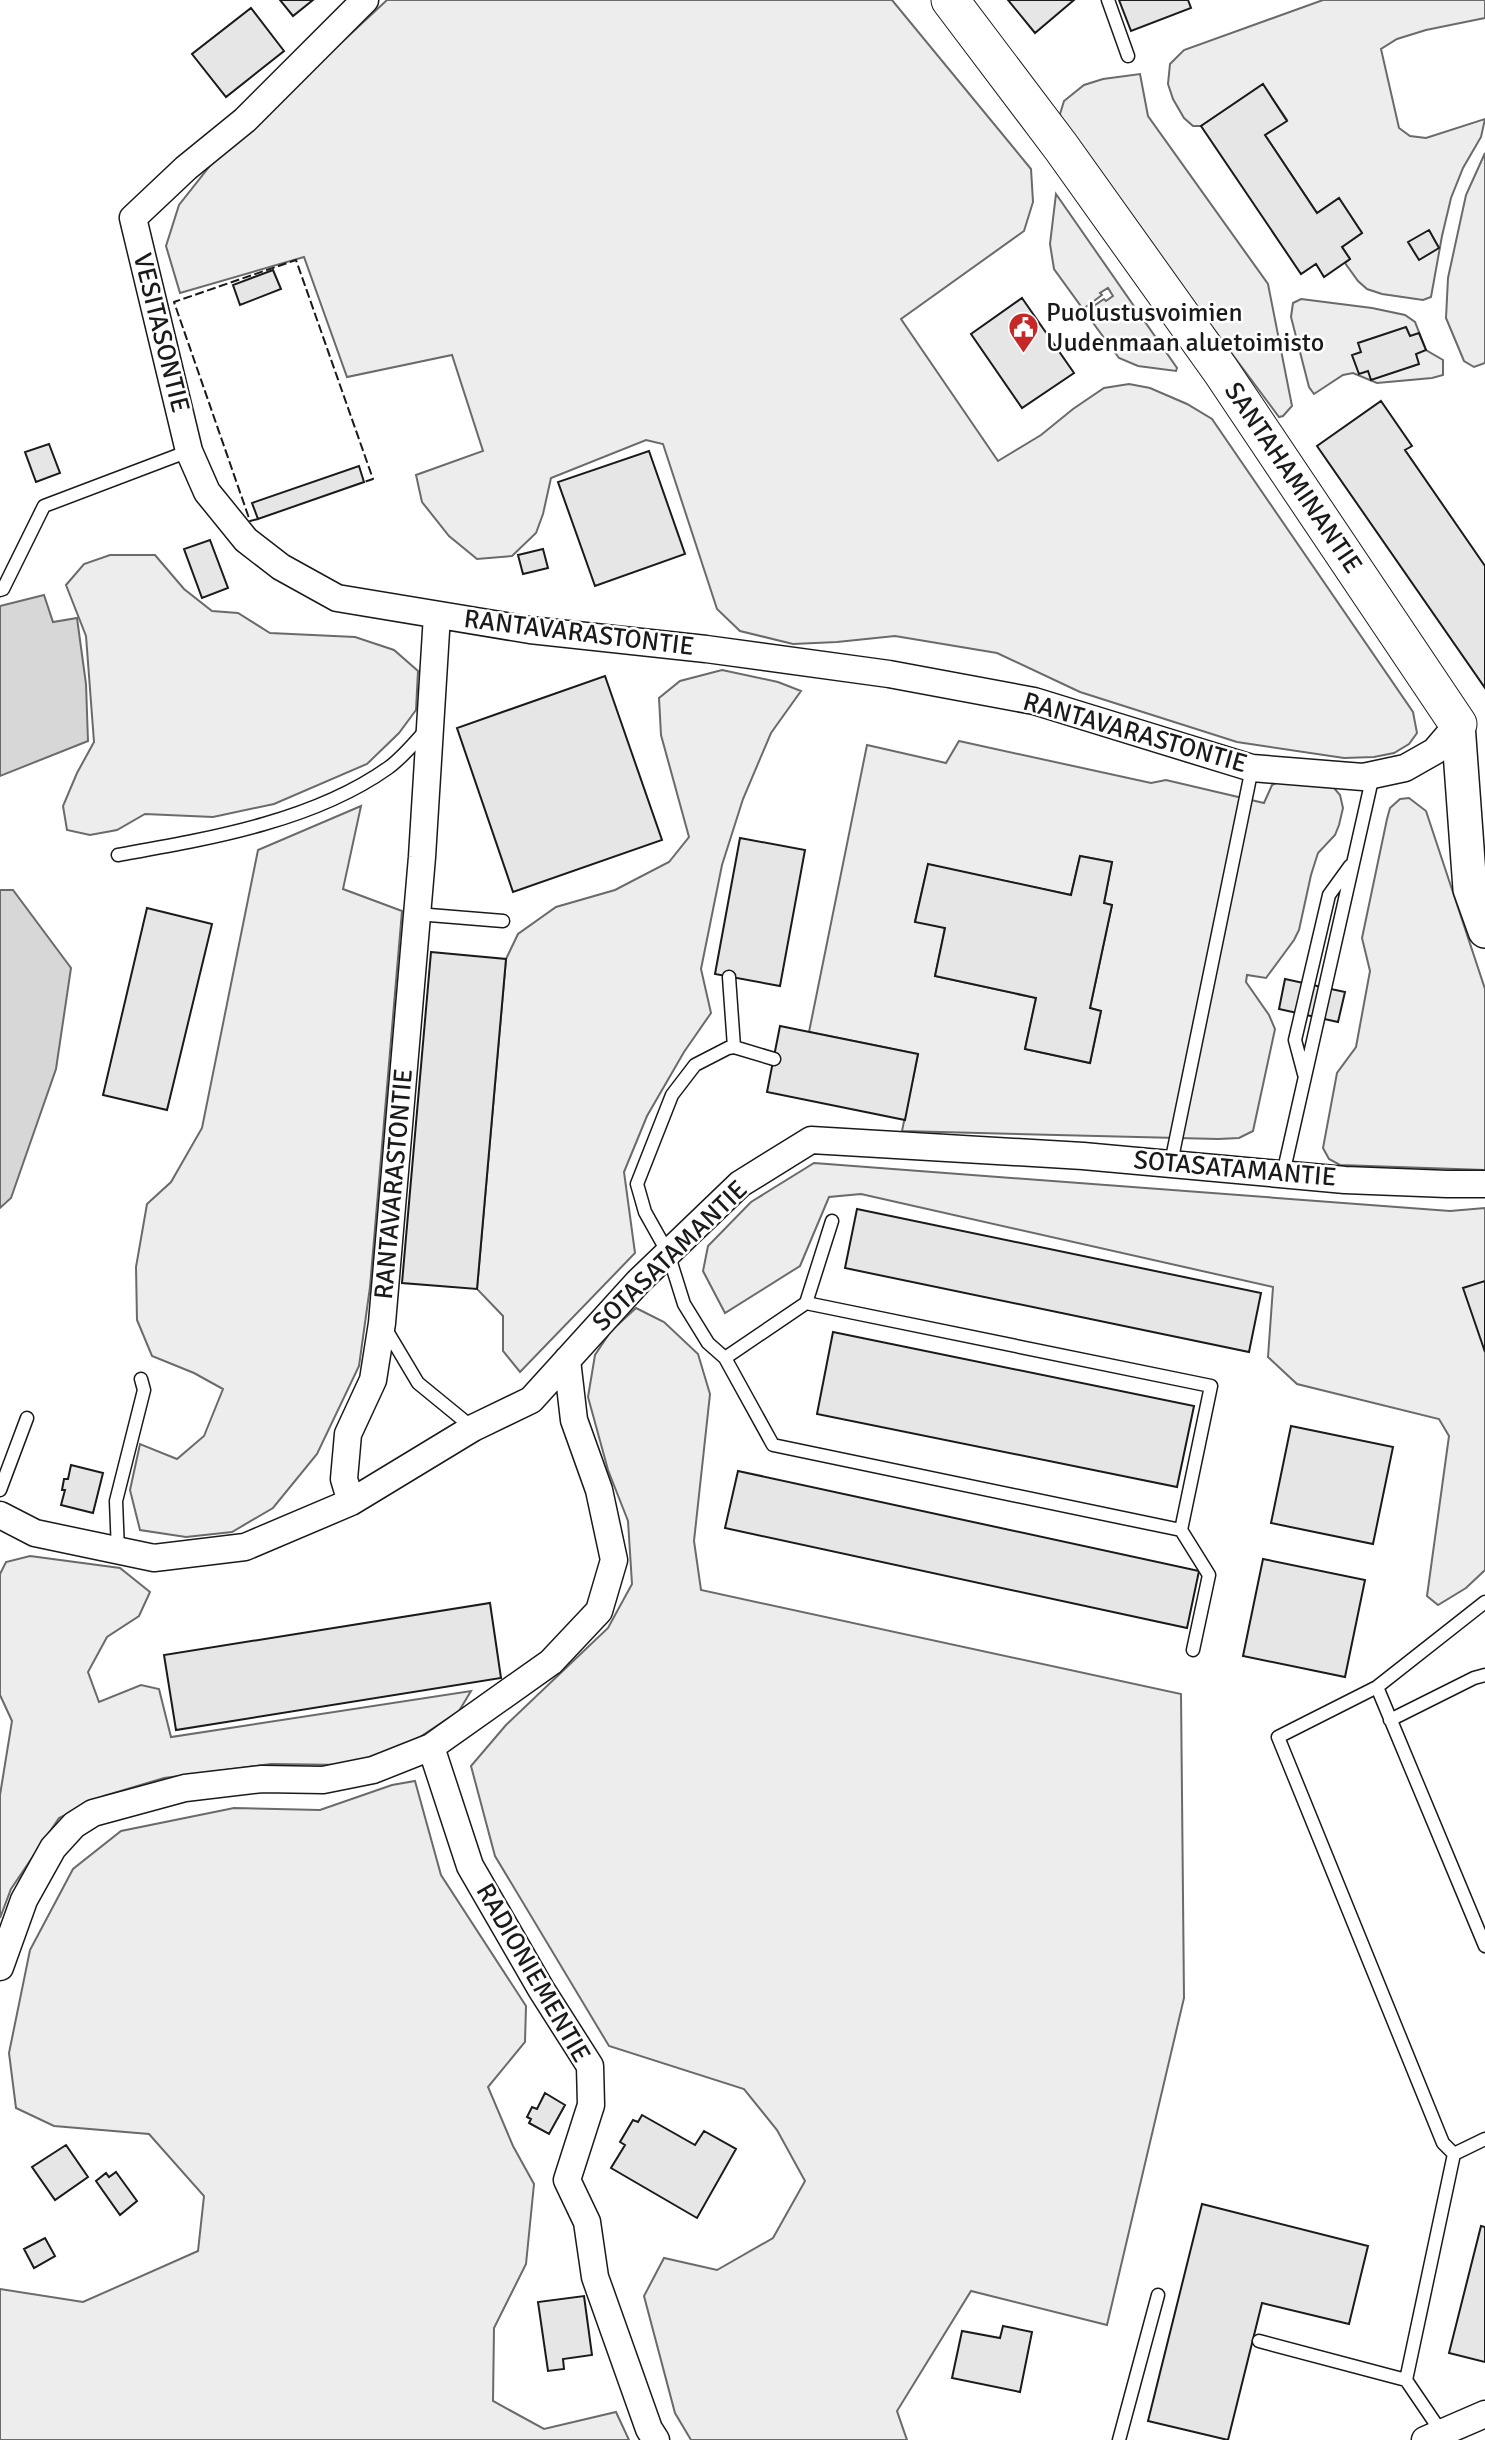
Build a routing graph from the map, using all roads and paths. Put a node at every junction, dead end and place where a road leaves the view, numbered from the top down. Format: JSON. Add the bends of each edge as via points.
{"nodes":[{"id":1,"x":365,"y":0,"type":"edge"},
{"id":2,"x":950,"y":0,"type":"edge"},
{"id":3,"x":1108,"y":0,"type":"edge"},
{"id":4,"x":1128,"y":56,"type":"dead end"},
{"id":5,"x":189,"y":451,"type":"junction"},
{"id":6,"x":0,"y":590,"type":"edge"},
{"id":7,"x":437,"y":615,"type":"junction"},
{"id":8,"x":1458,"y":724,"type":"junction"},
{"id":9,"x":430,"y":726,"type":"junction"},
{"id":10,"x":1485,"y":757,"type":"edge"},
{"id":11,"x":1252,"y":768,"type":"junction"},
{"id":12,"x":1373,"y":775,"type":"junction"},
{"id":13,"x":118,"y":855,"type":"dead end"},
{"id":14,"x":1478,"y":892,"type":"edge"},
{"id":15,"x":417,"y":914,"type":"junction"},
{"id":16,"x":502,"y":921,"type":"dead end"},
{"id":17,"x":1485,"y":931,"type":"edge"},
{"id":18,"x":729,"y":977,"type":"dead end"},
{"id":19,"x":734,"y":1047,"type":"junction"},
{"id":20,"x":774,"y":1059,"type":"dead end"},
{"id":21,"x":1171,"y":1163,"type":"junction"},
{"id":22,"x":1283,"y":1174,"type":"junction"},
{"id":23,"x":1485,"y":1184,"type":"edge"},
{"id":24,"x":832,"y":1221,"type":"dead end"},
{"id":25,"x":668,"y":1252,"type":"junction"},
{"id":26,"x":806,"y":1303,"type":"junction"},
{"id":27,"x":382,"y":1323,"type":"junction"},
{"id":28,"x":725,"y":1358,"type":"junction"},
{"id":29,"x":567,"y":1360,"type":"junction"},
{"id":30,"x":141,"y":1379,"type":"dead end"},
{"id":31,"x":27,"y":1418,"type":"dead end"},
{"id":32,"x":473,"y":1428,"type":"junction"},
{"id":33,"x":0,"y":1490,"type":"edge"},
{"id":34,"x":351,"y":1502,"type":"junction"},
{"id":35,"x":0,"y":1515,"type":"edge"},
{"id":36,"x":1181,"y":1530,"type":"junction"},
{"id":37,"x":118,"y":1551,"type":"junction"},
{"id":38,"x":1485,"y":1602,"type":"edge"},
{"id":39,"x":1193,"y":1650,"type":"dead end"},
{"id":40,"x":1485,"y":1675,"type":"edge"},
{"id":41,"x":1377,"y":1687,"type":"junction"},
{"id":42,"x":1391,"y":1720,"type":"junction"},
{"id":43,"x":431,"y":1747,"type":"junction"},
{"id":44,"x":1485,"y":1946,"type":"edge"},
{"id":45,"x":0,"y":1967,"type":"edge"},
{"id":46,"x":1485,"y":2139,"type":"edge"},
{"id":47,"x":1454,"y":2154,"type":"junction"},
{"id":48,"x":1158,"y":2295,"type":"dead end"},
{"id":49,"x":1259,"y":2341,"type":"dead end"},
{"id":50,"x":1406,"y":2380,"type":"junction"},
{"id":51,"x":1485,"y":2414,"type":"edge"},
{"id":52,"x":1433,"y":2437,"type":"edge"},
{"id":53,"x":656,"y":2440,"type":"edge"},
{"id":54,"x":1119,"y":2440,"type":"edge"}],
"edges":[{"from":1,"to":5,"type":"street","name":"VESITASONTIE","via":[[246,120],[133,218]]},
{"from":2,"to":8,"type":"main road","name":"SANTAHAMINANTIE","via":[[1061,146],[1225,377]]},
{"from":3,"to":4,"type":"lane"},
{"from":5,"to":6,"type":"lane","via":[[44,506]]},
{"from":5,"to":7,"type":"street","name":"VESITASONTIE","via":[[207,492],[246,540],[281,567],[337,598]]},
{"from":7,"to":9,"type":"street","name":"RANTAVARASTONTIE"},
{"from":7,"to":11,"type":"street","name":"RANTAVARASTONTIE","via":[[889,674],[1021,698]]},
{"from":8,"to":10,"type":"street"},
{"from":8,"to":12,"type":"street","name":"RANTAVARASTONTIE","via":[[1435,751],[1405,768]]},
{"from":8,"to":14,"type":"street"},
{"from":9,"to":13,"type":"lane","via":[[389,768],[336,798],[202,840]]},
{"from":9,"to":15,"type":"street","name":"RANTAVARASTONTIE"},
{"from":11,"to":12,"type":"street","name":"RANTAVARASTONTIE"},
{"from":11,"to":21,"type":"lane"},
{"from":12,"to":22,"type":"lane"},
{"from":14,"to":17,"type":"street"},
{"from":15,"to":16,"type":"lane"},
{"from":15,"to":27,"type":"street","name":"RANTAVARASTONTIE"},
{"from":18,"to":19,"type":"lane"},
{"from":19,"to":20,"type":"lane"},
{"from":19,"to":25,"type":"lane","via":[[695,1065],[672,1096],[637,1184],[645,1212]]},
{"from":21,"to":22,"type":"street","name":"SOTASATAMANTIE"},
{"from":21,"to":25,"type":"street","name":"SOTASATAMANTIE","via":[[811,1140],[740,1184]]},
{"from":22,"to":23,"type":"street","name":"SOTASATAMANTIE"},
{"from":24,"to":26,"type":"lane"},
{"from":25,"to":28,"type":"lane","via":[[684,1304],[708,1343]]},
{"from":25,"to":29,"type":"street","name":"SOTASATAMANTIE"},
{"from":26,"to":28,"type":"lane"},
{"from":26,"to":36,"type":"lane","via":[[1211,1386]]},
{"from":27,"to":32,"type":"lane","via":[[418,1383]]},
{"from":27,"to":34,"type":"street","name":"RANTAVARASTONTIE","via":[[373,1380],[348,1434],[344,1479]]},
{"from":28,"to":36,"type":"lane","via":[[773,1444]]},
{"from":29,"to":32,"type":"street","name":"SOTASATAMANTIE","via":[[531,1400]]},
{"from":29,"to":43,"type":"street","via":[[575,1420],[599,1490],[614,1560],[598,1611],[551,1662]]},
{"from":30,"to":37,"type":"lane","via":[[144,1390],[116,1501]]},
{"from":31,"to":33,"type":"lane"},
{"from":32,"to":34,"type":"street","name":"SOTASATAMANTIE"},
{"from":34,"to":37,"type":"street","name":"SOTASATAMANTIE","via":[[245,1547],[154,1558]]},
{"from":35,"to":37,"type":"street","name":"SOTASATAMANTIE","via":[[35,1533]]},
{"from":36,"to":39,"type":"lane","via":[[1209,1575]]},
{"from":38,"to":41,"type":"lane"},
{"from":40,"to":42,"type":"lane"},
{"from":41,"to":42,"type":"lane"},
{"from":41,"to":47,"type":"lane","via":[[1278,1737],[1443,2143]]},
{"from":42,"to":44,"type":"lane"},
{"from":43,"to":45,"type":"street","via":[[373,1770],[323,1780],[262,1779],[185,1788],[93,1813],[53,1848],[24,1900]]},
{"from":43,"to":53,"type":"street","name":"RADIONIEMENTIE","via":[[470,1866],[590,2066],[591,2105],[567,2180],[587,2222],[595,2277]]},
{"from":46,"to":47,"type":"lane"},
{"from":47,"to":50,"type":"lane"},
{"from":48,"to":54,"type":"lane"},
{"from":49,"to":50,"type":"lane"},
{"from":50,"to":52,"type":"lane"},
{"from":51,"to":52,"type":"street"}]}
